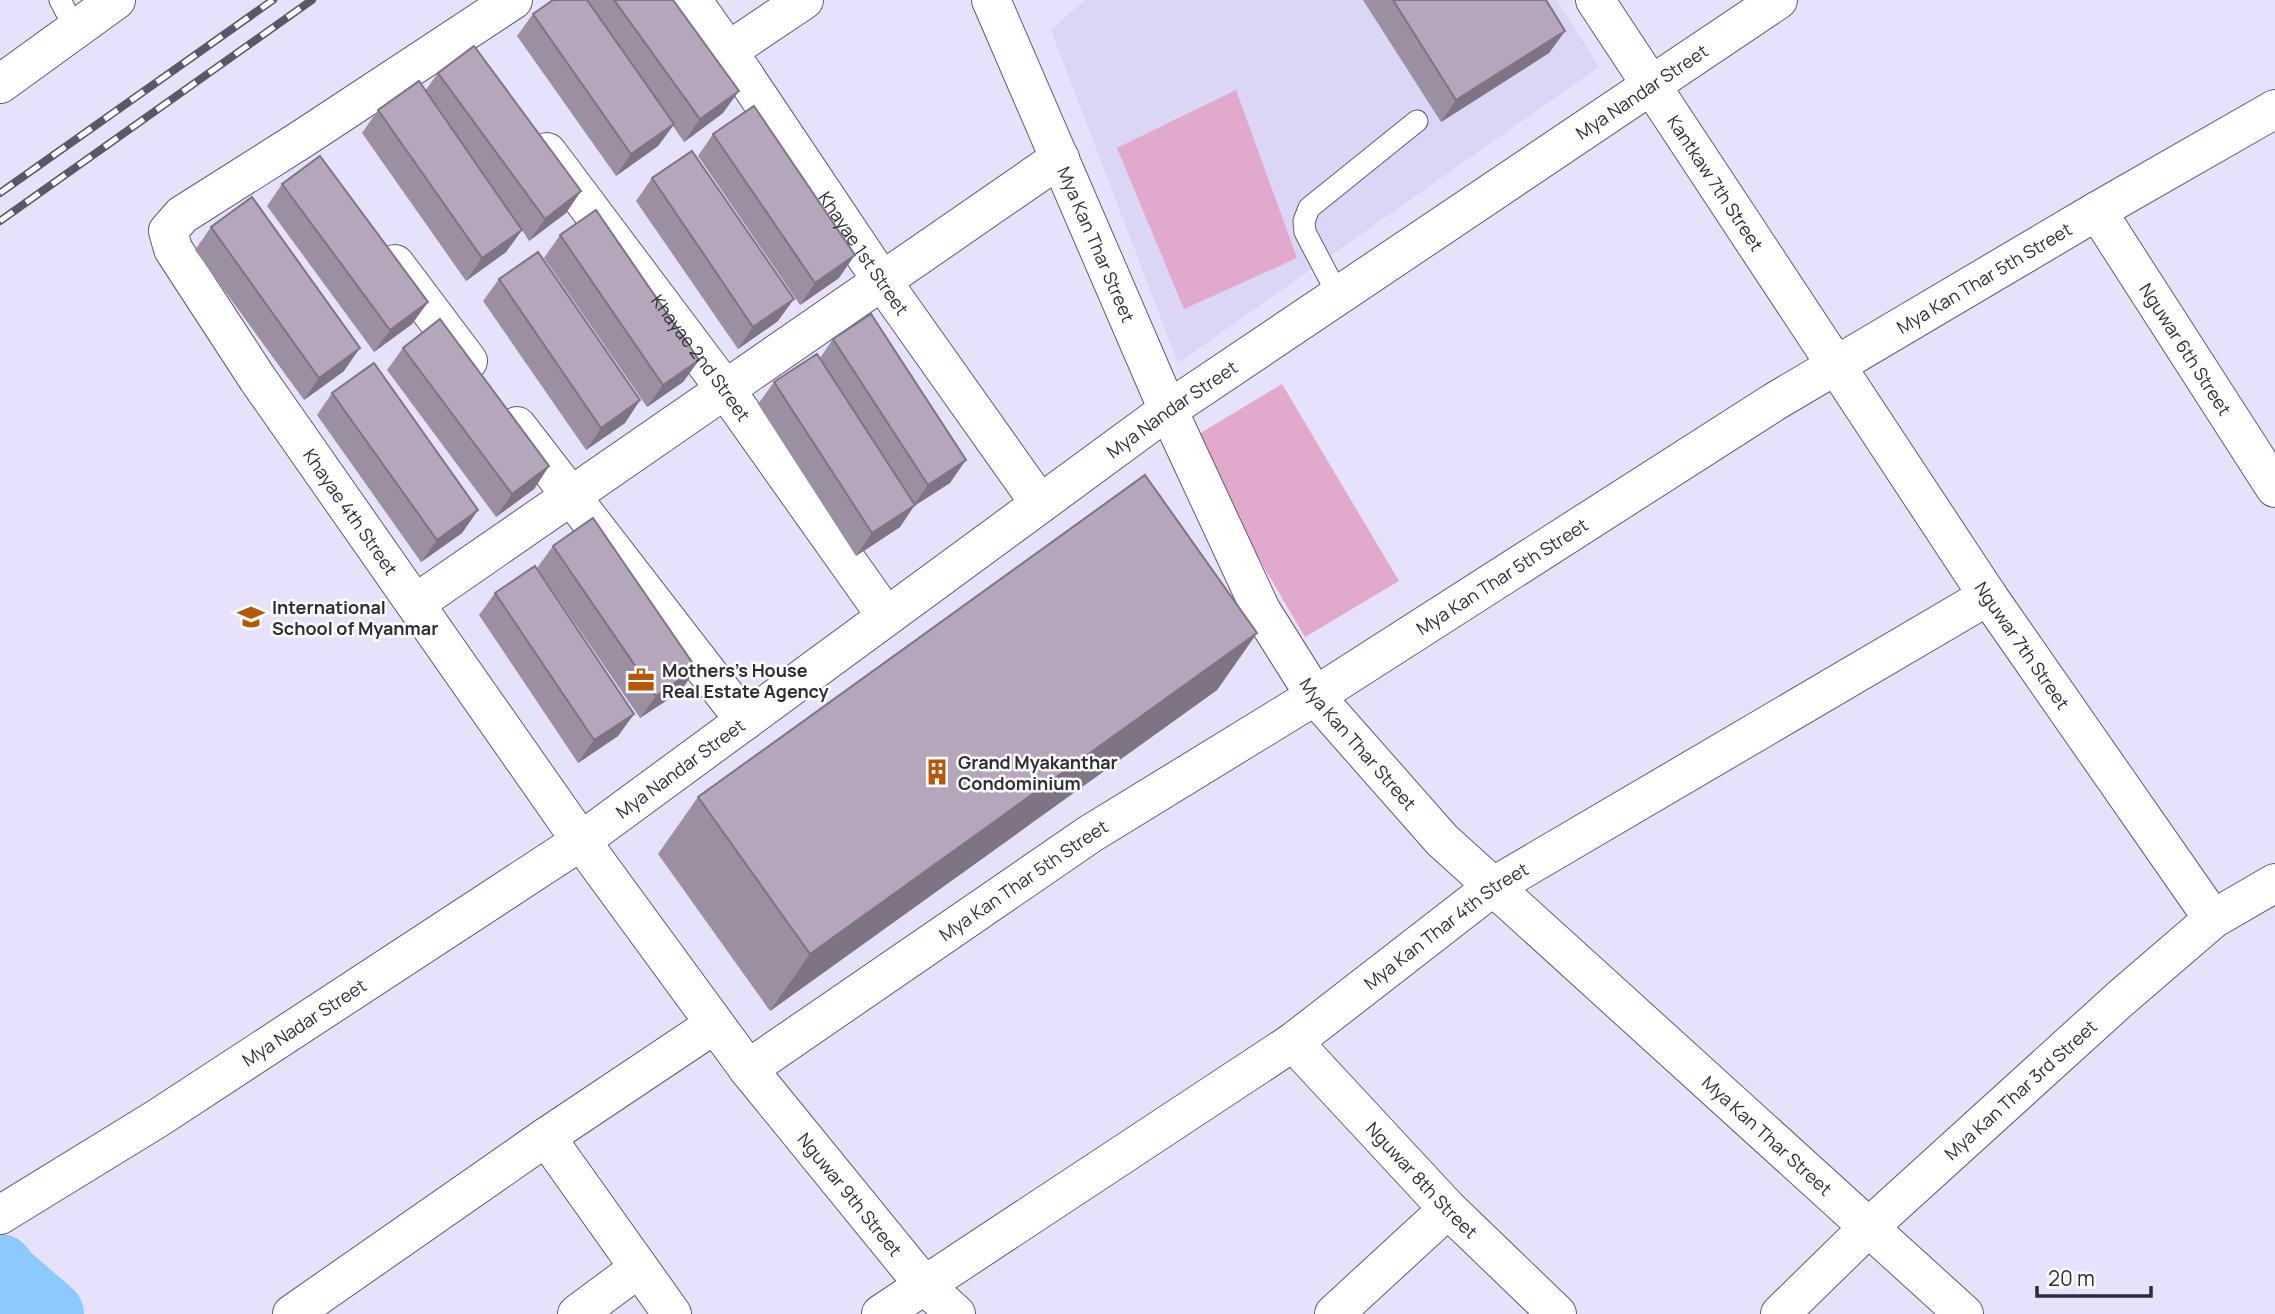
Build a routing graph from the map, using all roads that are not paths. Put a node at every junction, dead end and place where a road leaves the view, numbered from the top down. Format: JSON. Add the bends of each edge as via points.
{"nodes":[{"id":1,"x":116,"y":0,"type":"edge"},
{"id":2,"x":513,"y":0,"type":"edge"},
{"id":3,"x":692,"y":0,"type":"edge"},
{"id":4,"x":804,"y":0,"type":"edge"},
{"id":5,"x":991,"y":0,"type":"edge"},
{"id":6,"x":1595,"y":0,"type":"edge"},
{"id":7,"x":1778,"y":0,"type":"edge"},
{"id":8,"x":67,"y":14,"type":"edge"},
{"id":9,"x":728,"y":51,"type":"junction"},
{"id":10,"x":0,"y":83,"type":"edge"},
{"id":11,"x":1650,"y":85,"type":"junction"},
{"id":12,"x":2275,"y":109,"type":"edge"},
{"id":13,"x":1418,"y":121,"type":"dead end"},
{"id":14,"x":526,"y":124,"type":"edge"},
{"id":15,"x":1060,"y":158,"type":"junction"},
{"id":16,"x":2097,"y":211,"type":"junction"},
{"id":17,"x":377,"y":240,"type":"edge"},
{"id":18,"x":882,"y":281,"type":"junction"},
{"id":19,"x":1338,"y":295,"type":"junction"},
{"id":20,"x":1835,"y":367,"type":"junction"},
{"id":21,"x":725,"y":389,"type":"junction"},
{"id":22,"x":1168,"y":410,"type":"junction"},
{"id":23,"x":2275,"y":488,"type":"edge"},
{"id":24,"x":569,"y":497,"type":"junction"},
{"id":25,"x":1040,"y":504,"type":"junction"},
{"id":26,"x":1988,"y":596,"type":"junction"},
{"id":27,"x":416,"y":603,"type":"junction"},
{"id":28,"x":886,"y":616,"type":"junction"},
{"id":29,"x":1315,"y":696,"type":"junction"},
{"id":30,"x":745,"y":721,"type":"junction"},
{"id":31,"x":581,"y":842,"type":"junction"},
{"id":32,"x":2275,"y":883,"type":"edge"},
{"id":33,"x":1494,"y":886,"type":"junction"},
{"id":34,"x":2213,"y":919,"type":"junction"},
{"id":35,"x":715,"y":1024,"type":"junction"},
{"id":36,"x":1293,"y":1042,"type":"junction"},
{"id":37,"x":748,"y":1069,"type":"junction"},
{"id":38,"x":545,"y":1137,"type":"junction"},
{"id":39,"x":12,"y":1207,"type":"edge"},
{"id":40,"x":1448,"y":1209,"type":"junction"},
{"id":41,"x":1869,"y":1227,"type":"junction"},
{"id":42,"x":639,"y":1268,"type":"junction"},
{"id":43,"x":923,"y":1285,"type":"junction"},
{"id":44,"x":292,"y":1314,"type":"edge"},
{"id":45,"x":577,"y":1314,"type":"edge"},
{"id":46,"x":672,"y":1314,"type":"edge"},
{"id":47,"x":881,"y":1314,"type":"edge"},
{"id":48,"x":956,"y":1314,"type":"edge"},
{"id":49,"x":1334,"y":1314,"type":"edge"},
{"id":50,"x":1557,"y":1314,"type":"edge"},
{"id":51,"x":1780,"y":1314,"type":"edge"},
{"id":52,"x":1964,"y":1314,"type":"edge"}],
"edges":[{"from":1,"to":8,"type":"street"},
{"from":2,"to":27,"type":"street","name":"Khayae 4th Street","via":[[468,46],[310,150],[181,215],[168,231],[173,249],[257,378]]},
{"from":3,"to":9,"type":"street","name":"Khayae 1st Street"},
{"from":4,"to":9,"type":"street"},
{"from":5,"to":15,"type":"street","name":"Mya Kan Thar Street"},
{"from":6,"to":11,"type":"street","name":"Kantkaw 7th Street"},
{"from":7,"to":11,"type":"street","name":"Mya Nandar Street"},
{"from":8,"to":10,"type":"street"},
{"from":9,"to":18,"type":"street","name":"Khayae 1st Street"},
{"from":11,"to":19,"type":"street","name":"Mya Nandar Street"},
{"from":11,"to":20,"type":"street","name":"Kantkaw 7th Street"},
{"from":12,"to":16,"type":"street","name":"Mya Kan Thar 5th Street"},
{"from":13,"to":19,"type":"lane","via":[[1309,208],[1305,232]]},
{"from":14,"to":21,"type":"street","name":"Khayae 2nd Street"},
{"from":15,"to":18,"type":"street"},
{"from":15,"to":22,"type":"street","name":"Mya Kan Thar Street"},
{"from":16,"to":20,"type":"street","name":"Mya Kan Thar 5th Street"},
{"from":16,"to":23,"type":"street","name":"Nguwar 6th Street"},
{"from":17,"to":24,"type":"street"},
{"from":18,"to":21,"type":"street"},
{"from":18,"to":25,"type":"street","name":"Khayae 1st Street"},
{"from":19,"to":22,"type":"street","name":"Mya Nandar Street"},
{"from":20,"to":26,"type":"street","name":"Nguwar 7th Street"},
{"from":20,"to":29,"type":"street","name":"Mya Kan Thar 5th Street"},
{"from":21,"to":24,"type":"street"},
{"from":21,"to":28,"type":"street","name":"Khayae 2nd Street"},
{"from":22,"to":25,"type":"street","name":"Mya Nandar Street"},
{"from":22,"to":29,"type":"street","name":"Mya Kan Thar Street","via":[[1261,610]]},
{"from":24,"to":27,"type":"street"},
{"from":24,"to":30,"type":"street"},
{"from":25,"to":28,"type":"street","name":"Mya Nandar Street"},
{"from":26,"to":33,"type":"street","name":"Mya Kan Thar 4th Street"},
{"from":26,"to":34,"type":"street","name":"Nguwar 7th Street"},
{"from":27,"to":31,"type":"street","name":"Khayae 4th Street"},
{"from":28,"to":30,"type":"street","name":"Mya Nandar Street"},
{"from":29,"to":33,"type":"street","name":"Mya Kan Thar Street","via":[[1442,840]]},
{"from":29,"to":37,"type":"street","name":"Mya Kan Thar 5th Street","via":[[1090,834]]},
{"from":30,"to":31,"type":"street","name":"Mya Nandar Street"},
{"from":31,"to":35,"type":"street","name":"Khayae 4th Street"},
{"from":31,"to":39,"type":"street","name":"Mya Nadar Street","via":[[169,1111]]},
{"from":32,"to":34,"type":"street","name":"Mya Kan Thar 3rd Street"},
{"from":33,"to":36,"type":"street","name":"Mya Kan Thar 4th Street"},
{"from":33,"to":41,"type":"street","name":"Mya Kan Thar Street"},
{"from":34,"to":41,"type":"street","name":"Mya Kan Thar 3rd Street"},
{"from":35,"to":37,"type":"street","name":"Nguwar 9th Street"},
{"from":35,"to":38,"type":"street"},
{"from":36,"to":40,"type":"street","name":"Nguwar 8th Street"},
{"from":36,"to":43,"type":"street","name":"Mya Kan Thar 4th Street"},
{"from":37,"to":43,"type":"street","name":"Nguwar 9th Street"},
{"from":38,"to":42,"type":"street"},
{"from":38,"to":44,"type":"street"},
{"from":40,"to":49,"type":"street"},
{"from":40,"to":50,"type":"street","name":"Nguwar 8th Street"},
{"from":41,"to":51,"type":"street","name":"Mya Kan Thar 3rd Street"},
{"from":41,"to":52,"type":"street","name":"Mya Kan Thar Street"},
{"from":42,"to":45,"type":"street"},
{"from":42,"to":46,"type":"street"},
{"from":43,"to":47,"type":"street","name":"Mya Kan Thar 4th Street"},
{"from":43,"to":48,"type":"street","name":"Nguwar 9th Street"}]}
